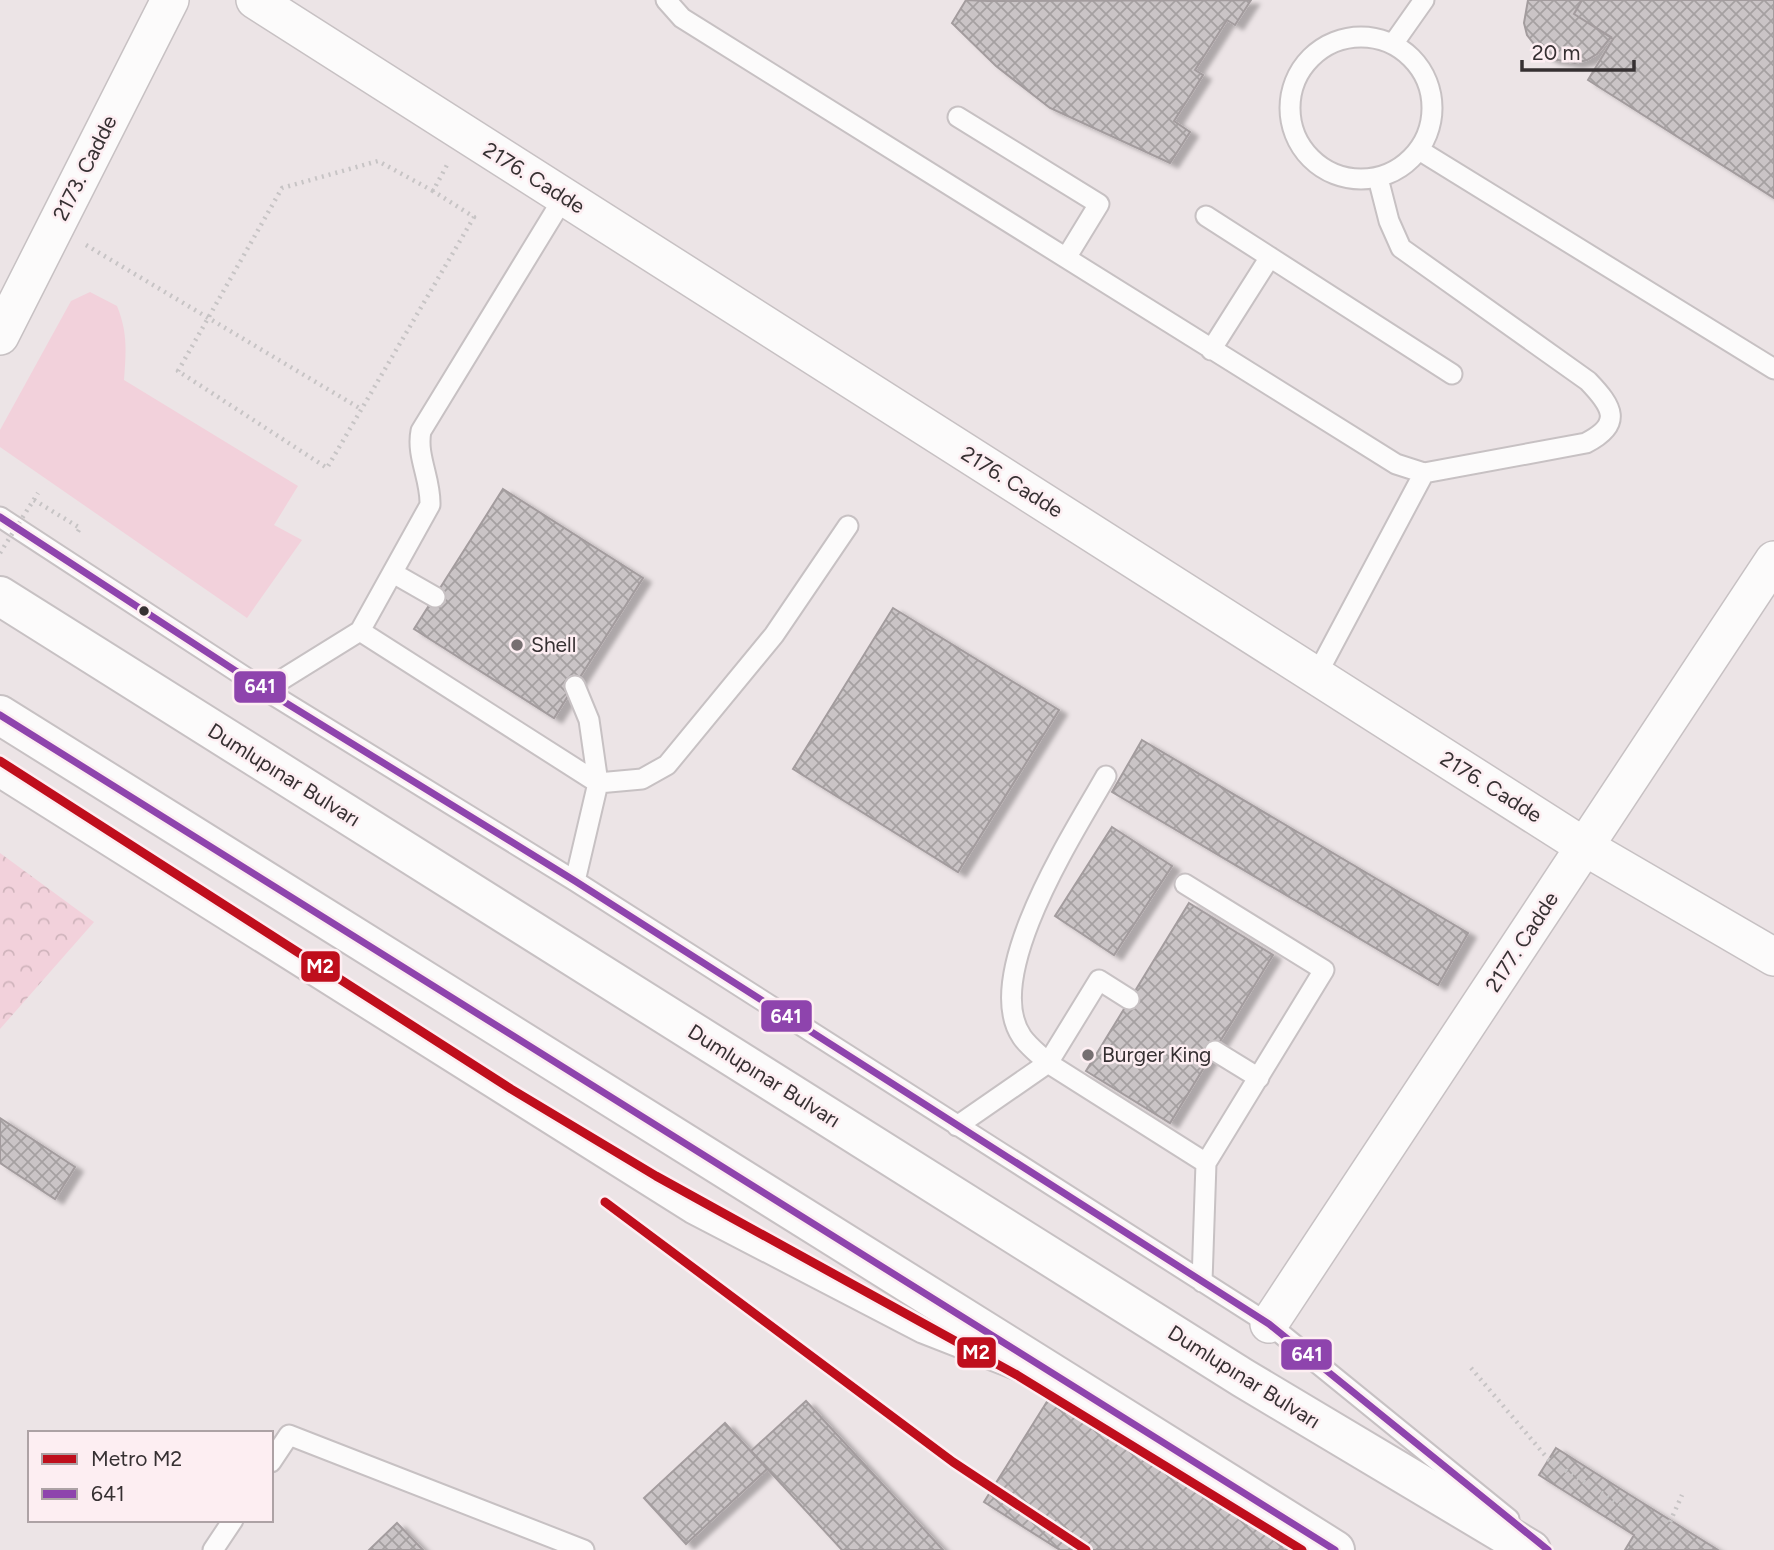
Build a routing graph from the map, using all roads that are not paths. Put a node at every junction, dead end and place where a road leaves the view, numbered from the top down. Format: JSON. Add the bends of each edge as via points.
{"nodes":[{"id":1,"x":170,"y":0,"type":"edge"},
{"id":2,"x":255,"y":0,"type":"edge"},
{"id":3,"x":666,"y":0,"type":"edge"},
{"id":4,"x":1424,"y":0,"type":"edge"},
{"id":5,"x":1393,"y":44,"type":"junction"},
{"id":6,"x":958,"y":117,"type":"dead end"},
{"id":7,"x":1419,"y":150,"type":"junction"},
{"id":8,"x":1378,"y":178,"type":"junction"},
{"id":9,"x":564,"y":197,"type":"junction"},
{"id":10,"x":1206,"y":216,"type":"dead end"},
{"id":11,"x":1270,"y":257,"type":"junction"},
{"id":12,"x":1066,"y":258,"type":"junction"},
{"id":13,"x":0,"y":336,"type":"edge"},
{"id":14,"x":1211,"y":350,"type":"junction"},
{"id":15,"x":1774,"y":369,"type":"edge"},
{"id":16,"x":1451,"y":374,"type":"dead end"},
{"id":17,"x":1424,"y":473,"type":"junction"},
{"id":18,"x":0,"y":517,"type":"edge"},
{"id":19,"x":848,"y":526,"type":"dead end"},
{"id":20,"x":1774,"y":560,"type":"edge"},
{"id":21,"x":393,"y":573,"type":"junction"},
{"id":22,"x":0,"y":596,"type":"edge"},
{"id":23,"x":435,"y":597,"type":"dead end"},
{"id":24,"x":360,"y":631,"type":"junction"},
{"id":25,"x":1316,"y":676,"type":"junction"},
{"id":26,"x":575,"y":687,"type":"dead end"},
{"id":27,"x":265,"y":690,"type":"junction"},
{"id":28,"x":0,"y":715,"type":"edge"},
{"id":29,"x":1106,"y":776,"type":"dead end"},
{"id":30,"x":0,"y":778,"type":"edge"},
{"id":31,"x":598,"y":783,"type":"junction"},
{"id":32,"x":1585,"y":846,"type":"junction"},
{"id":33,"x":575,"y":881,"type":"junction"},
{"id":34,"x":1185,"y":884,"type":"dead end"},
{"id":35,"x":1774,"y":957,"type":"edge"},
{"id":36,"x":1129,"y":999,"type":"dead end"},
{"id":37,"x":1214,"y":1051,"type":"dead end"},
{"id":38,"x":1048,"y":1063,"type":"junction"},
{"id":39,"x":1259,"y":1078,"type":"junction"},
{"id":40,"x":957,"y":1126,"type":"junction"},
{"id":41,"x":1206,"y":1164,"type":"junction"},
{"id":42,"x":1202,"y":1282,"type":"junction"},
{"id":43,"x":1269,"y":1324,"type":"junction"},
{"id":44,"x":1097,"y":1402,"type":"junction"},
{"id":45,"x":273,"y":1459,"type":"edge"},
{"id":46,"x":232,"y":1522,"type":"edge"},
{"id":47,"x":213,"y":1550,"type":"edge"},
{"id":48,"x":584,"y":1550,"type":"edge"},
{"id":49,"x":1335,"y":1550,"type":"edge"},
{"id":50,"x":1531,"y":1550,"type":"edge"},
{"id":51,"x":1548,"y":1550,"type":"edge"}],
"edges":[{"from":1,"to":13,"type":"street","name":"2173. Cadde"},
{"from":2,"to":9,"type":"street","name":"2176. Cadde"},
{"from":3,"to":12,"type":"lane","via":[[682,18]]},
{"from":4,"to":5,"type":"lane"},
{"from":5,"to":7,"type":"lane","via":[[1413,59],[1427,79],[1432,103],[1430,128]]},
{"from":5,"to":8,"type":"lane","via":[[1369,37],[1344,38],[1322,48],[1303,65],[1292,87],[1295,136],[1309,157],[1329,172]]},
{"from":6,"to":12,"type":"lane","via":[[1099,204]]},
{"from":7,"to":8,"type":"lane","via":[[1401,167]]},
{"from":7,"to":15,"type":"lane"},
{"from":8,"to":17,"type":"lane","via":[[1401,248],[1588,381],[1611,413],[1609,426],[1586,443]]},
{"from":9,"to":21,"type":"lane","via":[[421,431],[419,451],[430,481],[430,505]]},
{"from":9,"to":25,"type":"street","name":"2176. Cadde"},
{"from":10,"to":11,"type":"lane"},
{"from":11,"to":14,"type":"lane"},
{"from":11,"to":16,"type":"lane"},
{"from":12,"to":14,"type":"lane"},
{"from":14,"to":17,"type":"lane","via":[[1396,464]]},
{"from":17,"to":25,"type":"lane"},
{"from":18,"to":27,"type":"lane"},
{"from":19,"to":31,"type":"lane","via":[[774,635],[667,765],[642,779]]},
{"from":20,"to":32,"type":"street","name":"2177. Cadde"},
{"from":21,"to":23,"type":"lane"},
{"from":21,"to":24,"type":"lane"},
{"from":22,"to":50,"type":"highway","name":"Dumlupınar Bulvarı","via":[[1243,1378]]},
{"from":24,"to":27,"type":"lane"},
{"from":24,"to":31,"type":"lane"},
{"from":25,"to":32,"type":"street","name":"2176. Cadde"},
{"from":26,"to":31,"type":"lane","via":[[589,720]]},
{"from":27,"to":33,"type":"lane"},
{"from":28,"to":44,"type":"highway"},
{"from":29,"to":38,"type":"lane","via":[[1045,886],[1020,944],[1011,991],[1014,1013],[1021,1036]]},
{"from":30,"to":44,"type":"lane","via":[[691,1213],[922,1333]]},
{"from":31,"to":33,"type":"lane"},
{"from":32,"to":35,"type":"street","name":"2176. Cadde"},
{"from":32,"to":43,"type":"street","name":"2177. Cadde"},
{"from":33,"to":40,"type":"lane"},
{"from":34,"to":39,"type":"lane","via":[[1324,970]]},
{"from":36,"to":38,"type":"lane","via":[[1099,980]]},
{"from":37,"to":39,"type":"lane"},
{"from":38,"to":40,"type":"lane"},
{"from":38,"to":41,"type":"lane"},
{"from":39,"to":41,"type":"lane"},
{"from":40,"to":42,"type":"lane"},
{"from":41,"to":42,"type":"lane"},
{"from":42,"to":43,"type":"lane"},
{"from":43,"to":51,"type":"lane"},
{"from":44,"to":49,"type":"highway"},
{"from":45,"to":48,"type":"lane","via":[[289,1435]]},
{"from":46,"to":47,"type":"lane"}]}
